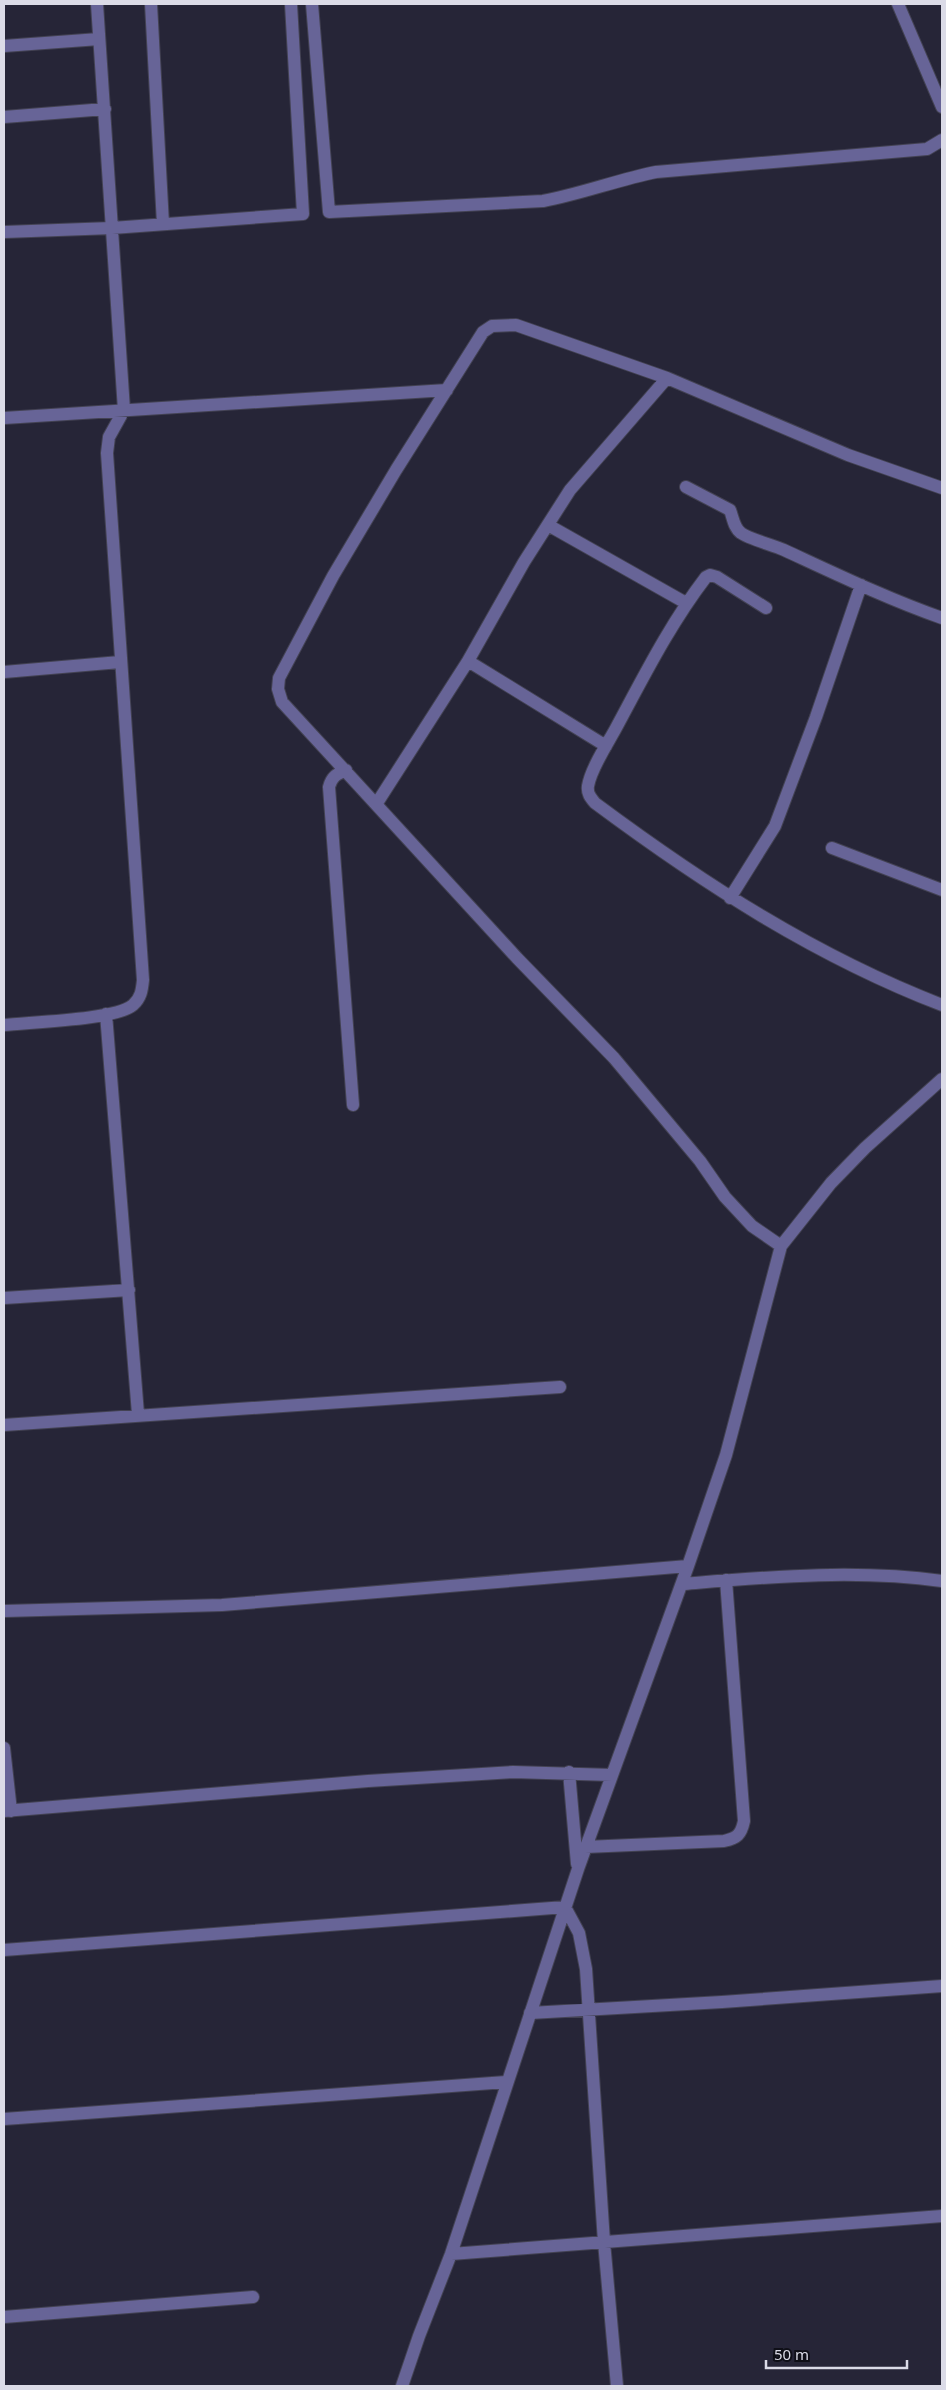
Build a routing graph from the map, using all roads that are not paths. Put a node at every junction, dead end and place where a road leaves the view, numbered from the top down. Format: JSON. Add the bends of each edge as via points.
{"nodes":[{"id":1,"x":97,"y":4,"type":"edge"},
{"id":2,"x":151,"y":4,"type":"edge"},
{"id":3,"x":291,"y":4,"type":"edge"},
{"id":4,"x":312,"y":4,"type":"edge"},
{"id":5,"x":898,"y":4,"type":"edge"},
{"id":6,"x":99,"y":39,"type":"junction"},
{"id":7,"x":4,"y":46,"type":"edge"},
{"id":8,"x":942,"y":107,"type":"edge"},
{"id":9,"x":105,"y":109,"type":"junction"},
{"id":10,"x":4,"y":117,"type":"edge"},
{"id":11,"x":942,"y":140,"type":"edge"},
{"id":12,"x":163,"y":224,"type":"junction"},
{"id":13,"x":112,"y":228,"type":"junction"},
{"id":14,"x":4,"y":232,"type":"edge"},
{"id":15,"x":666,"y":378,"type":"junction"},
{"id":16,"x":448,"y":390,"type":"junction"},
{"id":17,"x":124,"y":410,"type":"junction"},
{"id":18,"x":4,"y":418,"type":"edge"},
{"id":19,"x":686,"y":487,"type":"dead end"},
{"id":20,"x":942,"y":488,"type":"edge"},
{"id":21,"x":548,"y":525,"type":"junction"},
{"id":22,"x":861,"y":585,"type":"junction"},
{"id":23,"x":686,"y":603,"type":"junction"},
{"id":24,"x":766,"y":608,"type":"dead end"},
{"id":25,"x":942,"y":618,"type":"edge"},
{"id":26,"x":468,"y":661,"type":"junction"},
{"id":27,"x":120,"y":662,"type":"junction"},
{"id":28,"x":4,"y":672,"type":"edge"},
{"id":29,"x":606,"y":746,"type":"junction"},
{"id":30,"x":346,"y":770,"type":"junction"},
{"id":31,"x":377,"y":803,"type":"junction"},
{"id":32,"x":832,"y":848,"type":"dead end"},
{"id":33,"x":942,"y":890,"type":"edge"},
{"id":34,"x":730,"y":898,"type":"junction"},
{"id":35,"x":942,"y":1006,"type":"edge"},
{"id":36,"x":106,"y":1014,"type":"junction"},
{"id":37,"x":4,"y":1025,"type":"edge"},
{"id":38,"x":942,"y":1078,"type":"edge"},
{"id":39,"x":352,"y":1105,"type":"dead end"},
{"id":40,"x":781,"y":1246,"type":"junction"},
{"id":41,"x":129,"y":1290,"type":"junction"},
{"id":42,"x":4,"y":1298,"type":"edge"},
{"id":43,"x":560,"y":1387,"type":"dead end"},
{"id":44,"x":138,"y":1414,"type":"junction"},
{"id":45,"x":4,"y":1424,"type":"edge"},
{"id":46,"x":688,"y":1566,"type":"junction"},
{"id":47,"x":726,"y":1580,"type":"junction"},
{"id":48,"x":942,"y":1581,"type":"edge"},
{"id":49,"x":682,"y":1584,"type":"junction"},
{"id":50,"x":4,"y":1611,"type":"edge"},
{"id":51,"x":4,"y":1748,"type":"edge"},
{"id":52,"x":569,"y":1772,"type":"junction"},
{"id":53,"x":612,"y":1775,"type":"junction"},
{"id":54,"x":7,"y":1811,"type":"edge"},
{"id":55,"x":585,"y":1847,"type":"junction"},
{"id":56,"x":578,"y":1869,"type":"junction"},
{"id":57,"x":566,"y":1907,"type":"junction"},
{"id":58,"x":4,"y":1950,"type":"edge"},
{"id":59,"x":942,"y":1986,"type":"edge"},
{"id":60,"x":587,"y":2008,"type":"junction"},
{"id":61,"x":530,"y":2013,"type":"junction"},
{"id":62,"x":506,"y":2082,"type":"junction"},
{"id":63,"x":4,"y":2119,"type":"edge"},
{"id":64,"x":942,"y":2216,"type":"edge"},
{"id":65,"x":604,"y":2242,"type":"junction"},
{"id":66,"x":451,"y":2254,"type":"junction"},
{"id":67,"x":253,"y":2297,"type":"dead end"},
{"id":68,"x":4,"y":2317,"type":"edge"},
{"id":69,"x":402,"y":2386,"type":"edge"},
{"id":70,"x":617,"y":2386,"type":"edge"}],
"edges":[{"from":1,"to":6,"type":"street"},
{"from":2,"to":12,"type":"street"},
{"from":3,"to":12,"type":"street","via":[[303,214]]},
{"from":4,"to":11,"type":"street","via":[[329,212],[543,201],[656,172],[927,149]]},
{"from":5,"to":8,"type":"street"},
{"from":6,"to":7,"type":"street"},
{"from":6,"to":9,"type":"street"},
{"from":9,"to":10,"type":"street"},
{"from":9,"to":13,"type":"street"},
{"from":12,"to":13,"type":"street"},
{"from":13,"to":14,"type":"street"},
{"from":13,"to":17,"type":"street"},
{"from":15,"to":16,"type":"street","via":[[516,325],[492,326],[483,332]]},
{"from":15,"to":20,"type":"street","via":[[848,455]]},
{"from":15,"to":21,"type":"street","via":[[570,490]]},
{"from":16,"to":17,"type":"street"},
{"from":16,"to":30,"type":"street","via":[[333,576],[279,678],[282,702]]},
{"from":17,"to":18,"type":"street"},
{"from":17,"to":27,"type":"street","via":[[109,437],[108,453]]},
{"from":19,"to":22,"type":"street","via":[[730,510],[740,533],[765,541]]},
{"from":21,"to":23,"type":"street"},
{"from":21,"to":26,"type":"street"},
{"from":22,"to":25,"type":"street"},
{"from":22,"to":34,"type":"street","via":[[775,826]]},
{"from":23,"to":24,"type":"street","via":[[710,575]]},
{"from":23,"to":29,"type":"street"},
{"from":26,"to":29,"type":"street"},
{"from":26,"to":31,"type":"street"},
{"from":27,"to":28,"type":"street"},
{"from":27,"to":36,"type":"street","via":[[143,980],[141,993],[134,1004],[124,1011]]},
{"from":29,"to":34,"type":"street","via":[[590,779],[589,796],[660,851]]},
{"from":30,"to":31,"type":"street"},
{"from":30,"to":39,"type":"street","via":[[336,774],[329,787]]},
{"from":31,"to":40,"type":"street","via":[[517,958],[614,1058],[700,1161],[725,1197],[752,1226]]},
{"from":32,"to":33,"type":"street"},
{"from":34,"to":35,"type":"street","via":[[823,952]]},
{"from":36,"to":37,"type":"street"},
{"from":36,"to":41,"type":"street"},
{"from":38,"to":40,"type":"street","via":[[831,1183]]},
{"from":40,"to":46,"type":"street","via":[[726,1455]]},
{"from":41,"to":42,"type":"street"},
{"from":41,"to":44,"type":"street"},
{"from":43,"to":44,"type":"street"},
{"from":44,"to":45,"type":"street"},
{"from":46,"to":49,"type":"street"},
{"from":46,"to":50,"type":"street","via":[[222,1605]]},
{"from":47,"to":48,"type":"street","via":[[870,1574]]},
{"from":47,"to":49,"type":"street"},
{"from":47,"to":55,"type":"street","via":[[744,1821],[742,1831],[736,1838],[724,1841]]},
{"from":49,"to":53,"type":"street"},
{"from":51,"to":54,"type":"street"},
{"from":52,"to":53,"type":"street"},
{"from":52,"to":54,"type":"street","via":[[368,1780]]},
{"from":52,"to":56,"type":"street"},
{"from":53,"to":55,"type":"street"},
{"from":55,"to":56,"type":"street"},
{"from":56,"to":57,"type":"street"},
{"from":57,"to":58,"type":"street"},
{"from":57,"to":60,"type":"street","via":[[579,1932],[586,1970]]},
{"from":57,"to":61,"type":"street"},
{"from":59,"to":60,"type":"street"},
{"from":60,"to":61,"type":"street"},
{"from":60,"to":65,"type":"street"},
{"from":61,"to":62,"type":"street"},
{"from":62,"to":63,"type":"street"},
{"from":62,"to":66,"type":"street"},
{"from":64,"to":65,"type":"street"},
{"from":65,"to":66,"type":"street"},
{"from":65,"to":70,"type":"street"},
{"from":66,"to":69,"type":"street"},
{"from":67,"to":68,"type":"street"}]}
